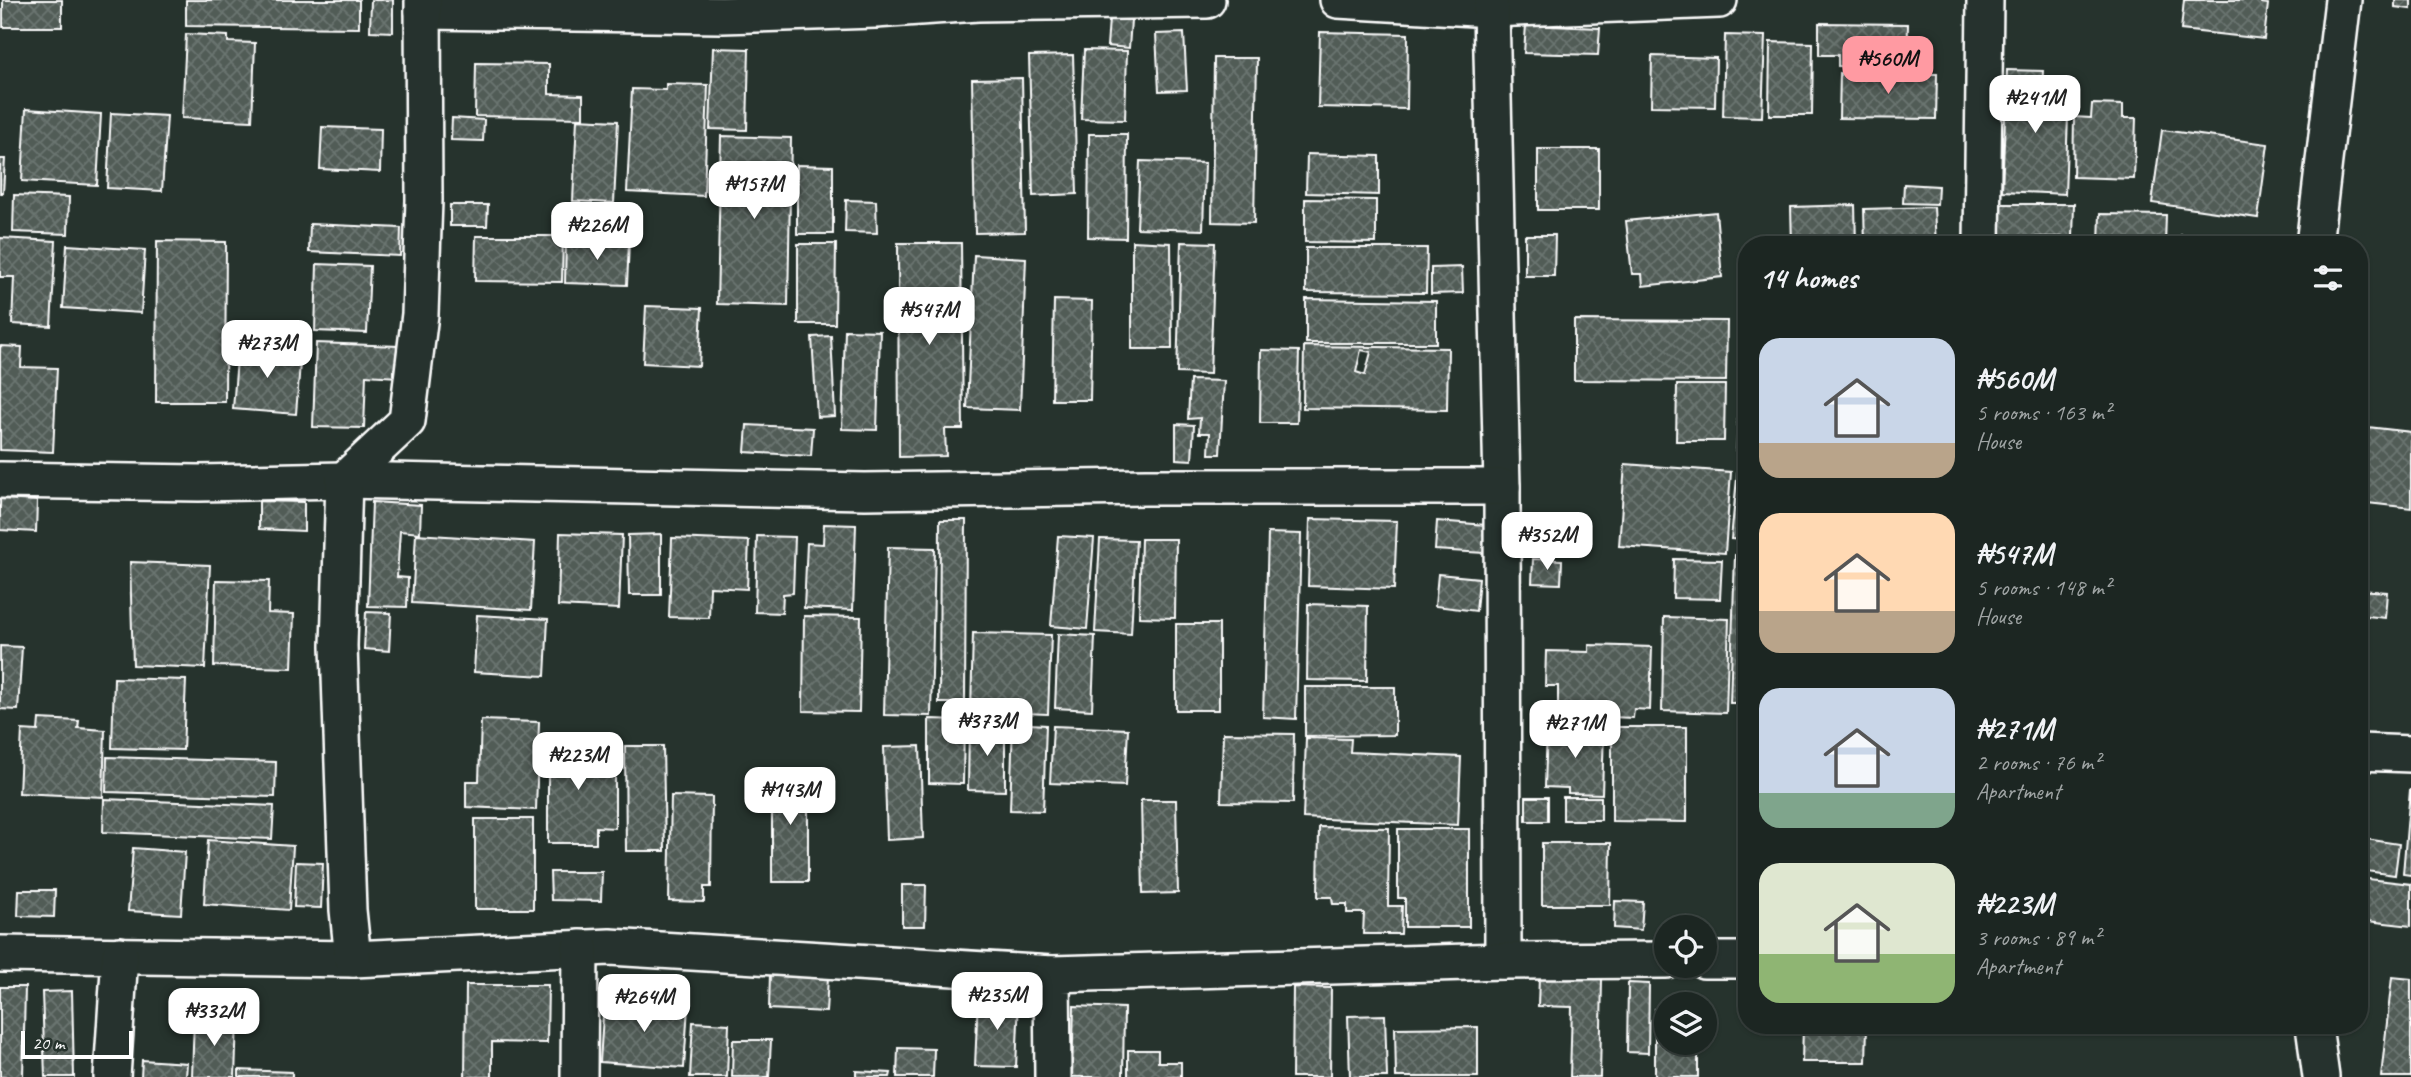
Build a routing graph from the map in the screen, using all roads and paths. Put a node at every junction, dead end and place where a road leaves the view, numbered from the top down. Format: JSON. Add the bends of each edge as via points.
{"nodes":[{"id":1,"x":1207,"y":0,"type":"edge"},
{"id":2,"x":1338,"y":0,"type":"edge"},
{"id":3,"x":1719,"y":0,"type":"edge"},
{"id":4,"x":1985,"y":0,"type":"edge"},
{"id":5,"x":2343,"y":0,"type":"edge"},
{"id":6,"x":875,"y":5,"type":"edge"},
{"id":7,"x":423,"y":6,"type":"edge"},
{"id":8,"x":1491,"y":9,"type":"junction"},
{"id":9,"x":1982,"y":236,"type":"edge"},
{"id":10,"x":2315,"y":236,"type":"edge"},
{"id":11,"x":0,"y":480,"type":"edge"},
{"id":12,"x":344,"y":480,"type":"junction"},
{"id":13,"x":1502,"y":487,"type":"junction"},
{"id":14,"x":2368,"y":752,"type":"edge"},
{"id":15,"x":2411,"y":754,"type":"edge"},
{"id":16,"x":580,"y":948,"type":"junction"},
{"id":17,"x":0,"y":954,"type":"edge"},
{"id":18,"x":120,"y":955,"type":"junction"},
{"id":19,"x":353,"y":958,"type":"junction"},
{"id":20,"x":1654,"y":960,"type":"edge"},
{"id":21,"x":1717,"y":960,"type":"edge"},
{"id":22,"x":1738,"y":960,"type":"edge"},
{"id":23,"x":1503,"y":961,"type":"junction"},
{"id":24,"x":1052,"y":974,"type":"junction"},
{"id":25,"x":2315,"y":1034,"type":"edge"},
{"id":26,"x":112,"y":1077,"type":"edge"},
{"id":27,"x":579,"y":1077,"type":"edge"},
{"id":28,"x":1053,"y":1077,"type":"edge"},
{"id":29,"x":2321,"y":1077,"type":"edge"}],
"edges":[{"from":1,"to":6,"type":"street"},
{"from":2,"to":8,"type":"street"},
{"from":3,"to":8,"type":"street"},
{"from":4,"to":9,"type":"street"},
{"from":5,"to":10,"type":"street"},
{"from":6,"to":7,"type":"street","via":[[722,15]]},
{"from":7,"to":12,"type":"street","via":[[424,200],[420,301],[407,421]]},
{"from":8,"to":13,"type":"street"},
{"from":11,"to":12,"type":"street"},
{"from":12,"to":13,"type":"street","via":[[865,491]]},
{"from":12,"to":19,"type":"street","via":[[340,646]]},
{"from":13,"to":23,"type":"street"},
{"from":14,"to":15,"type":"street"},
{"from":16,"to":19,"type":"street"},
{"from":16,"to":24,"type":"street"},
{"from":16,"to":27,"type":"street"},
{"from":17,"to":18,"type":"street"},
{"from":18,"to":19,"type":"street"},
{"from":18,"to":26,"type":"street"},
{"from":20,"to":23,"type":"street"},
{"from":21,"to":22,"type":"street"},
{"from":23,"to":24,"type":"street"},
{"from":24,"to":28,"type":"street"},
{"from":25,"to":29,"type":"street"}]}
